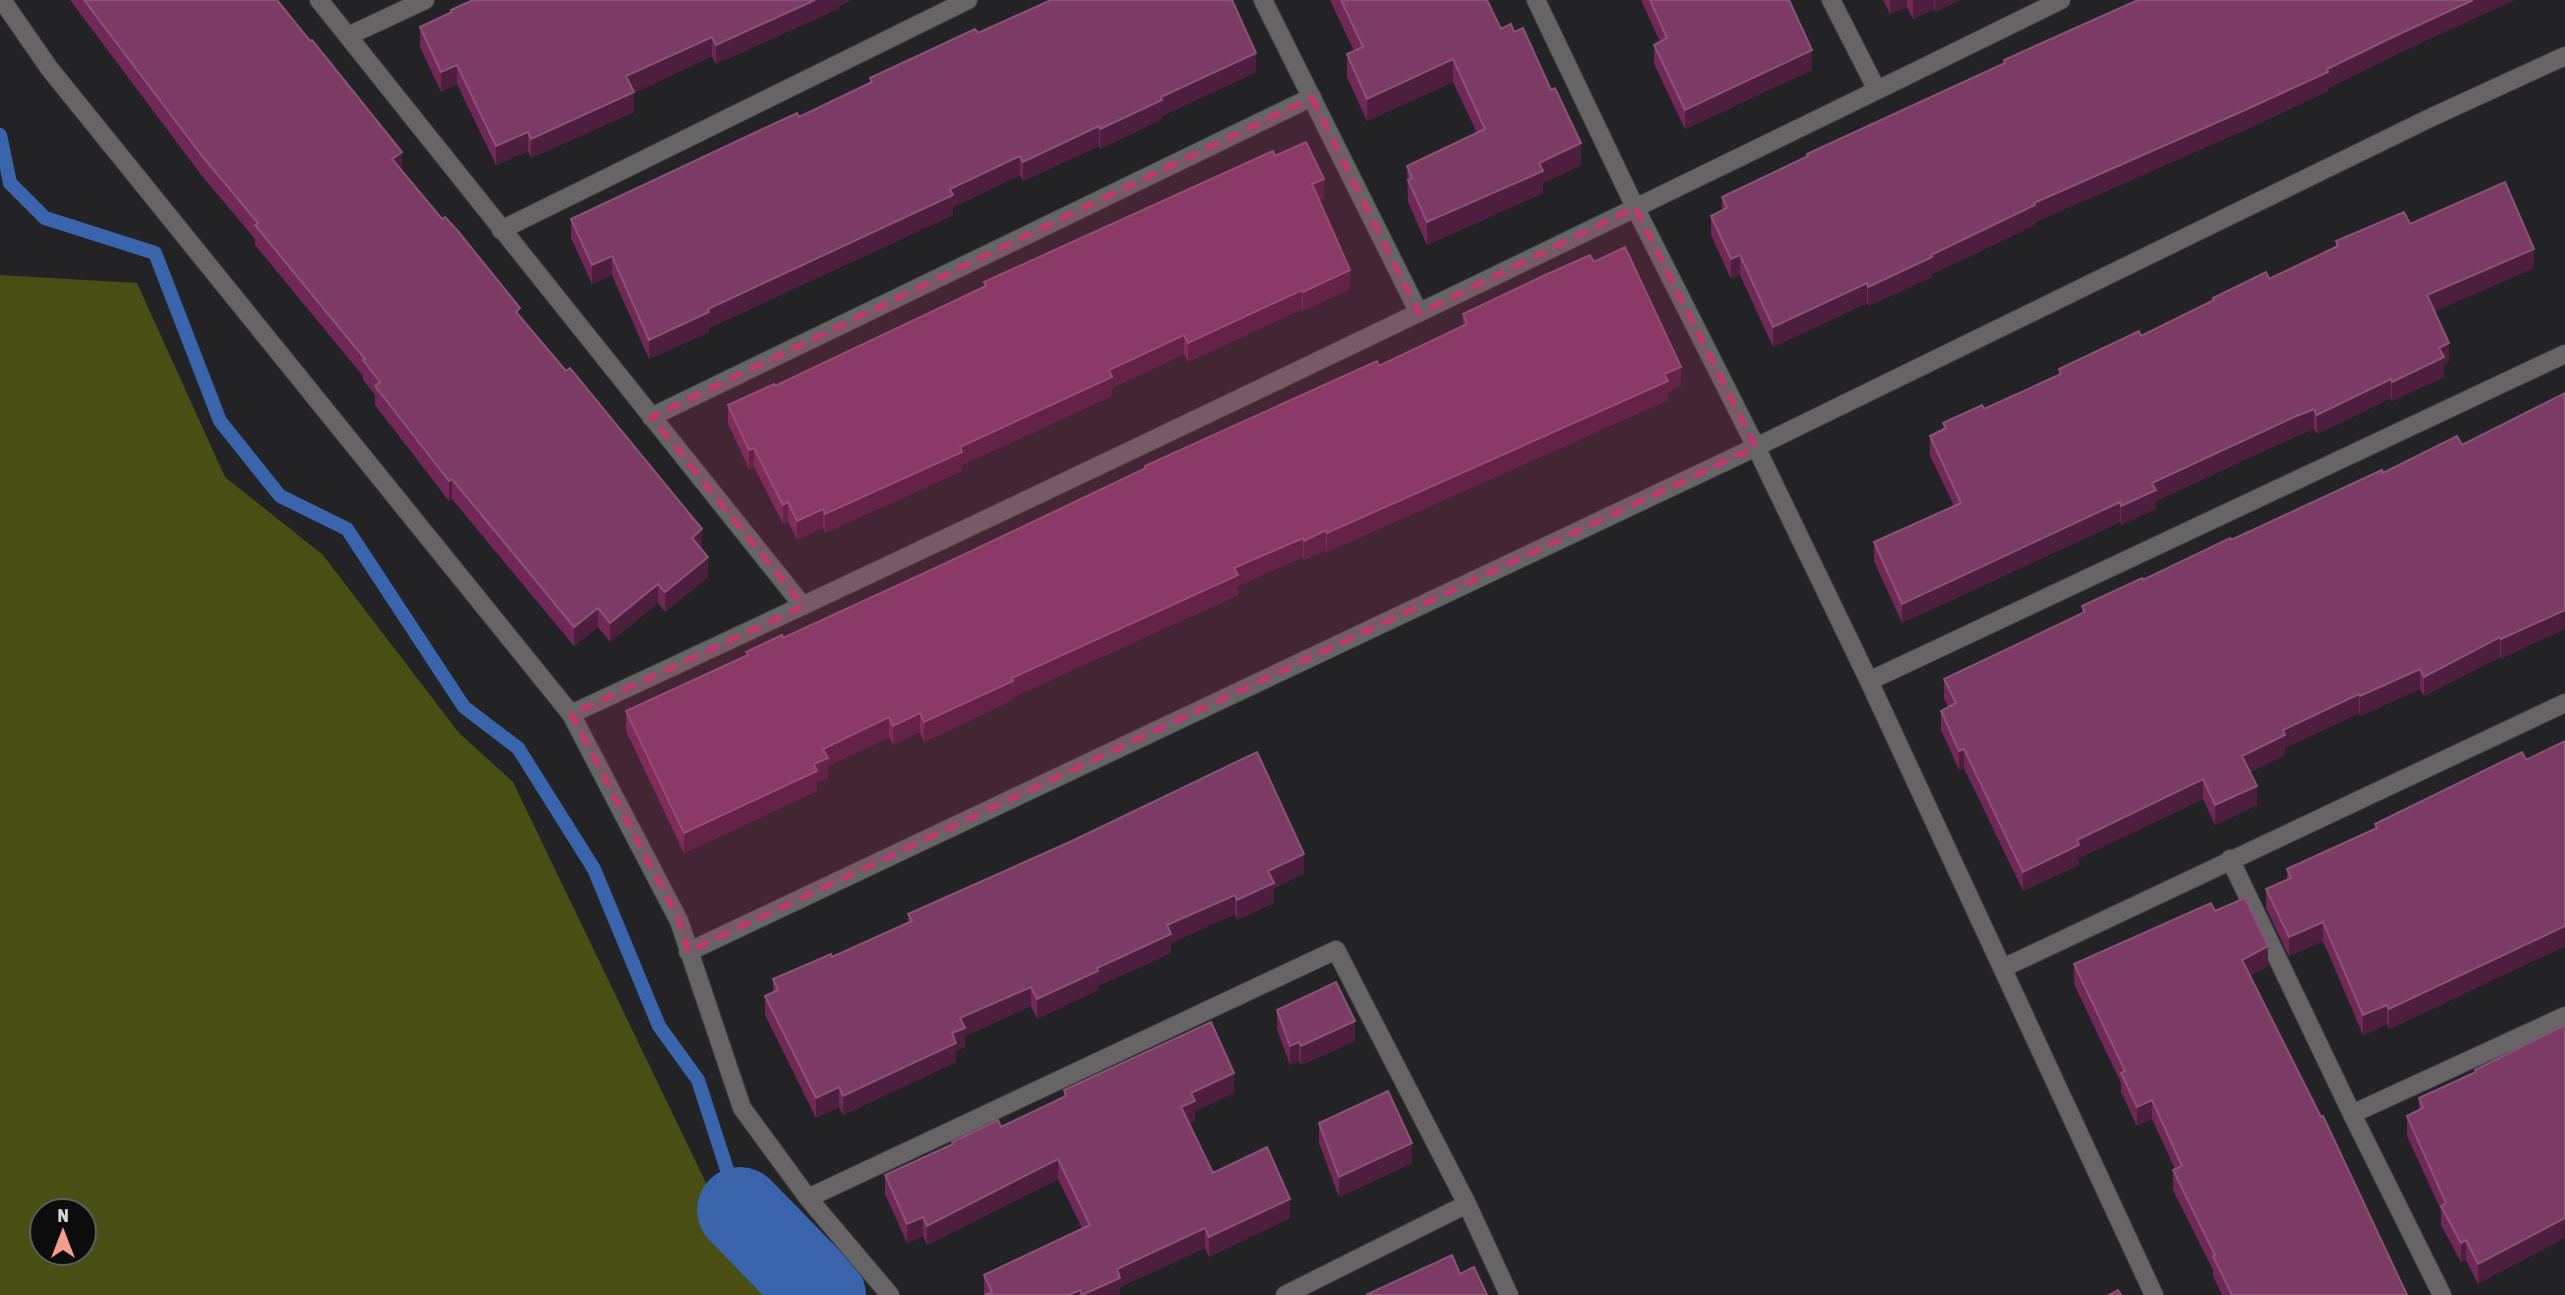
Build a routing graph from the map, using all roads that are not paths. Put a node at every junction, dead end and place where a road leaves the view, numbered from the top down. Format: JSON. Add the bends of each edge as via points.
{"nodes":[{"id":1,"x":2,"y":0,"type":"edge"},
{"id":2,"x":319,"y":0,"type":"edge"},
{"id":3,"x":425,"y":0,"type":"edge"},
{"id":4,"x":968,"y":0,"type":"edge"},
{"id":5,"x":1263,"y":0,"type":"edge"},
{"id":6,"x":1536,"y":0,"type":"edge"},
{"id":7,"x":1831,"y":0,"type":"edge"},
{"id":8,"x":2061,"y":0,"type":"edge"},
{"id":9,"x":348,"y":36,"type":"junction"},
{"id":10,"x":2565,"y":56,"type":"edge"},
{"id":11,"x":1877,"y":90,"type":"junction"},
{"id":12,"x":1311,"y":97,"type":"junction"},
{"id":13,"x":1636,"y":207,"type":"junction"},
{"id":14,"x":501,"y":230,"type":"junction"},
{"id":15,"x":1419,"y":313,"type":"junction"},
{"id":16,"x":2565,"y":354,"type":"edge"},
{"id":17,"x":651,"y":417,"type":"junction"},
{"id":18,"x":1756,"y":447,"type":"junction"},
{"id":19,"x":803,"y":606,"type":"junction"},
{"id":20,"x":1869,"y":681,"type":"junction"},
{"id":21,"x":2565,"y":702,"type":"edge"},
{"id":22,"x":571,"y":713,"type":"junction"},
{"id":23,"x":2230,"y":859,"type":"junction"},
{"id":24,"x":688,"y":951,"type":"junction"},
{"id":25,"x":2003,"y":968,"type":"junction"},
{"id":26,"x":2565,"y":1016,"type":"edge"},
{"id":27,"x":2352,"y":1114,"type":"junction"},
{"id":28,"x":808,"y":1198,"type":"junction"},
{"id":29,"x":1467,"y":1204,"type":"junction"},
{"id":30,"x":890,"y":1295,"type":"edge"},
{"id":31,"x":1285,"y":1295,"type":"edge"},
{"id":32,"x":1509,"y":1295,"type":"edge"},
{"id":33,"x":2154,"y":1295,"type":"edge"},
{"id":34,"x":2442,"y":1295,"type":"edge"}],
"edges":[{"from":1,"to":22,"type":"street","via":[[49,68]]},
{"from":2,"to":9,"type":"street"},
{"from":3,"to":9,"type":"street"},
{"from":4,"to":14,"type":"street"},
{"from":5,"to":12,"type":"street"},
{"from":6,"to":13,"type":"street"},
{"from":7,"to":11,"type":"street"},
{"from":8,"to":11,"type":"street"},
{"from":9,"to":14,"type":"street"},
{"from":10,"to":18,"type":"street"},
{"from":11,"to":13,"type":"street"},
{"from":12,"to":15,"type":"street"},
{"from":12,"to":17,"type":"street"},
{"from":13,"to":15,"type":"street"},
{"from":13,"to":18,"type":"street"},
{"from":14,"to":17,"type":"street"},
{"from":15,"to":19,"type":"street"},
{"from":16,"to":20,"type":"street"},
{"from":17,"to":19,"type":"street"},
{"from":18,"to":20,"type":"street"},
{"from":18,"to":24,"type":"street"},
{"from":19,"to":22,"type":"street"},
{"from":20,"to":25,"type":"street"},
{"from":21,"to":23,"type":"street"},
{"from":22,"to":24,"type":"street","via":[[679,922]]},
{"from":23,"to":25,"type":"street"},
{"from":23,"to":27,"type":"street"},
{"from":24,"to":28,"type":"street","via":[[741,1108]]},
{"from":25,"to":33,"type":"street"},
{"from":26,"to":27,"type":"street"},
{"from":27,"to":34,"type":"street"},
{"from":28,"to":29,"type":"street","via":[[1336,950]]},
{"from":28,"to":30,"type":"street"},
{"from":29,"to":31,"type":"street"},
{"from":29,"to":32,"type":"street"}]}
